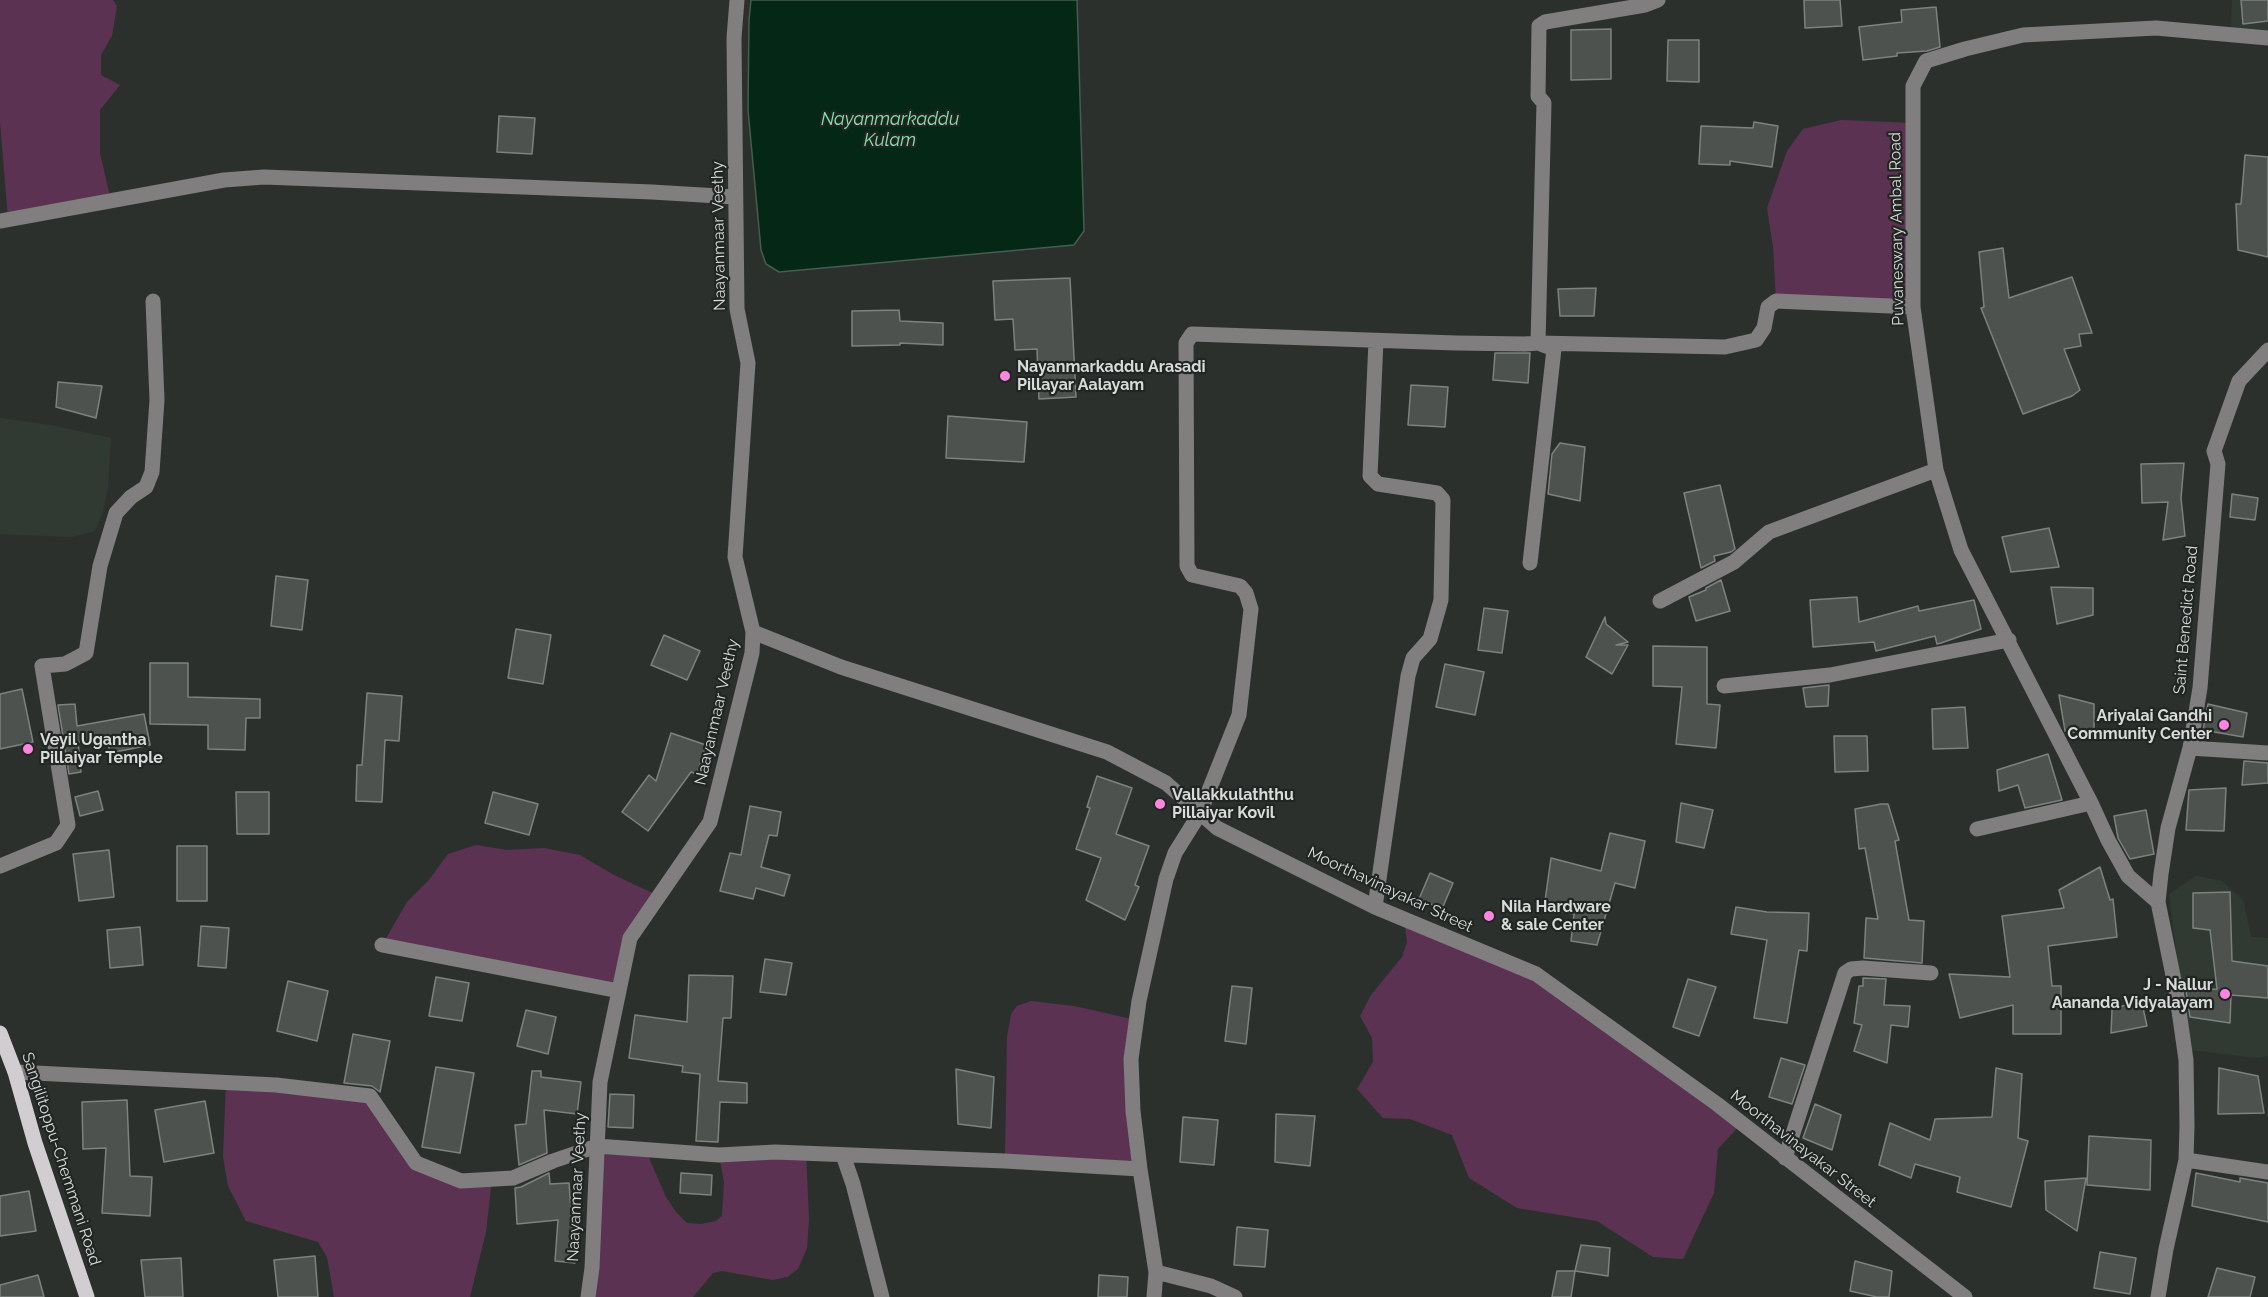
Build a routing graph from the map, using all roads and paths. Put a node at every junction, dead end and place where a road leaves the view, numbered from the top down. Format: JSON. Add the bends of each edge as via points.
{"nodes":[{"id":1,"x":737,"y":0,"type":"edge"},
{"id":2,"x":1658,"y":0,"type":"edge"},
{"id":3,"x":2268,"y":38,"type":"edge"},
{"id":4,"x":735,"y":197,"type":"junction"},
{"id":5,"x":0,"y":220,"type":"edge"},
{"id":6,"x":153,"y":301,"type":"dead end"},
{"id":7,"x":1913,"y":307,"type":"junction"},
{"id":8,"x":1376,"y":341,"type":"junction"},
{"id":9,"x":1538,"y":343,"type":"junction"},
{"id":10,"x":2268,"y":350,"type":"edge"},
{"id":11,"x":1936,"y":470,"type":"junction"},
{"id":12,"x":1530,"y":563,"type":"dead end"},
{"id":13,"x":1660,"y":600,"type":"dead end"},
{"id":14,"x":753,"y":632,"type":"junction"},
{"id":15,"x":2009,"y":640,"type":"junction"},
{"id":16,"x":1724,"y":686,"type":"dead end"},
{"id":17,"x":2190,"y":748,"type":"junction"},
{"id":18,"x":2268,"y":753,"type":"edge"},
{"id":19,"x":2091,"y":803,"type":"junction"},
{"id":20,"x":1200,"y":813,"type":"junction"},
{"id":21,"x":1977,"y":829,"type":"dead end"},
{"id":22,"x":0,"y":866,"type":"edge"},
{"id":23,"x":2158,"y":902,"type":"junction"},
{"id":24,"x":1375,"y":907,"type":"junction"},
{"id":25,"x":382,"y":945,"type":"dead end"},
{"id":26,"x":1931,"y":973,"type":"dead end"},
{"id":27,"x":619,"y":991,"type":"junction"},
{"id":28,"x":0,"y":1033,"type":"edge"},
{"id":29,"x":15,"y":1072,"type":"junction"},
{"id":30,"x":597,"y":1146,"type":"junction"},
{"id":31,"x":843,"y":1155,"type":"junction"},
{"id":32,"x":1785,"y":1158,"type":"junction"},
{"id":33,"x":2186,"y":1160,"type":"junction"},
{"id":34,"x":1140,"y":1169,"type":"junction"},
{"id":35,"x":2268,"y":1172,"type":"edge"},
{"id":36,"x":1156,"y":1272,"type":"junction"},
{"id":37,"x":87,"y":1297,"type":"edge"},
{"id":38,"x":588,"y":1297,"type":"edge"},
{"id":39,"x":882,"y":1297,"type":"edge"},
{"id":40,"x":1154,"y":1297,"type":"edge"},
{"id":41,"x":1234,"y":1297,"type":"edge"},
{"id":42,"x":1965,"y":1297,"type":"edge"},
{"id":43,"x":2158,"y":1297,"type":"edge"}],
"edges":[{"from":1,"to":4,"type":"street","name":"Naayanmaar Veethy"},
{"from":2,"to":9,"type":"street","via":[[1539,26],[1538,96],[1544,103]]},
{"from":3,"to":7,"type":"street","name":"Puvaneswary Ambal Road","via":[[2156,28],[2023,35],[1926,61],[1913,86]]},
{"from":4,"to":5,"type":"street","via":[[264,177],[224,180]]},
{"from":4,"to":14,"type":"street","name":"Naayanmaar Veethy","via":[[737,309],[748,363],[735,557]]},
{"from":6,"to":22,"type":"street","via":[[157,400],[152,472],[146,487],[116,513],[100,566],[86,652],[64,664],[42,666],[68,825],[56,843]]},
{"from":7,"to":9,"type":"street","via":[[1776,302],[1768,307],[1764,328],[1756,340],[1725,347]]},
{"from":7,"to":11,"type":"street","name":"Puvaneswary Ambal Road"},
{"from":8,"to":9,"type":"street"},
{"from":8,"to":20,"type":"street","via":[[1192,334],[1186,343],[1187,566],[1192,575],[1240,586],[1251,609],[1239,715]]},
{"from":8,"to":24,"type":"street","via":[[1370,476],[1378,484],[1437,493],[1443,500],[1441,600],[1430,639],[1413,658],[1408,676]]},
{"from":9,"to":12,"type":"street","via":[[1554,349]]},
{"from":10,"to":17,"type":"street","name":"Saint Benedict Road","via":[[2239,381],[2214,451],[2218,464],[2200,688]]},
{"from":11,"to":13,"type":"street","via":[[1769,532],[1734,562]]},
{"from":11,"to":15,"type":"street","name":"Puvaneswary Ambal Road","via":[[1961,549]]},
{"from":14,"to":20,"type":"street","name":"Moorthavinayakar Street","via":[[841,667],[1107,752],[1166,783]]},
{"from":14,"to":27,"type":"street","name":"Naayanmaar Veethy","via":[[752,653],[710,822],[630,938]]},
{"from":15,"to":16,"type":"street","via":[[1830,675]]},
{"from":15,"to":19,"type":"street","name":"Puvaneswary Ambal Road"},
{"from":17,"to":18,"type":"street"},
{"from":17,"to":23,"type":"street","name":"Saint Benedict Road","via":[[2168,828]]},
{"from":19,"to":21,"type":"street"},
{"from":19,"to":23,"type":"street","name":"Puvaneswary Ambal Road","via":[[2128,876]]},
{"from":20,"to":24,"type":"street","name":"Moorthavinayakar Street","via":[[1217,828]]},
{"from":20,"to":34,"type":"street","via":[[1175,853],[1166,879],[1139,1001],[1131,1059]]},
{"from":23,"to":33,"type":"street","name":"Saint Benedict Road","via":[[2186,1060]]},
{"from":24,"to":32,"type":"street","name":"Moorthavinayakar Street","via":[[1536,974],[1717,1104]]},
{"from":25,"to":27,"type":"street"},
{"from":26,"to":32,"type":"street","via":[[1863,968],[1845,973]]},
{"from":27,"to":30,"type":"street","name":"Naayanmaar Veethy","via":[[600,1082]]},
{"from":28,"to":29,"type":"main road","name":"Sangilitoppu-Chemmani Road"},
{"from":29,"to":30,"type":"street","via":[[276,1085],[370,1096],[416,1163],[461,1181],[513,1178]]},
{"from":29,"to":37,"type":"main road","name":"Sangilitoppu-Chemmani Road","via":[[34,1143]]},
{"from":30,"to":31,"type":"street","via":[[719,1155]]},
{"from":30,"to":38,"type":"street","name":"Naayanmaar Veethy"},
{"from":31,"to":34,"type":"street"},
{"from":31,"to":39,"type":"street"},
{"from":32,"to":42,"type":"street","name":"Moorthavinayakar Street"},
{"from":33,"to":35,"type":"street"},
{"from":33,"to":43,"type":"street","name":"Saint Benedict Road"},
{"from":34,"to":36,"type":"street"},
{"from":36,"to":40,"type":"street"},
{"from":36,"to":41,"type":"street","via":[[1211,1286]]}]}
